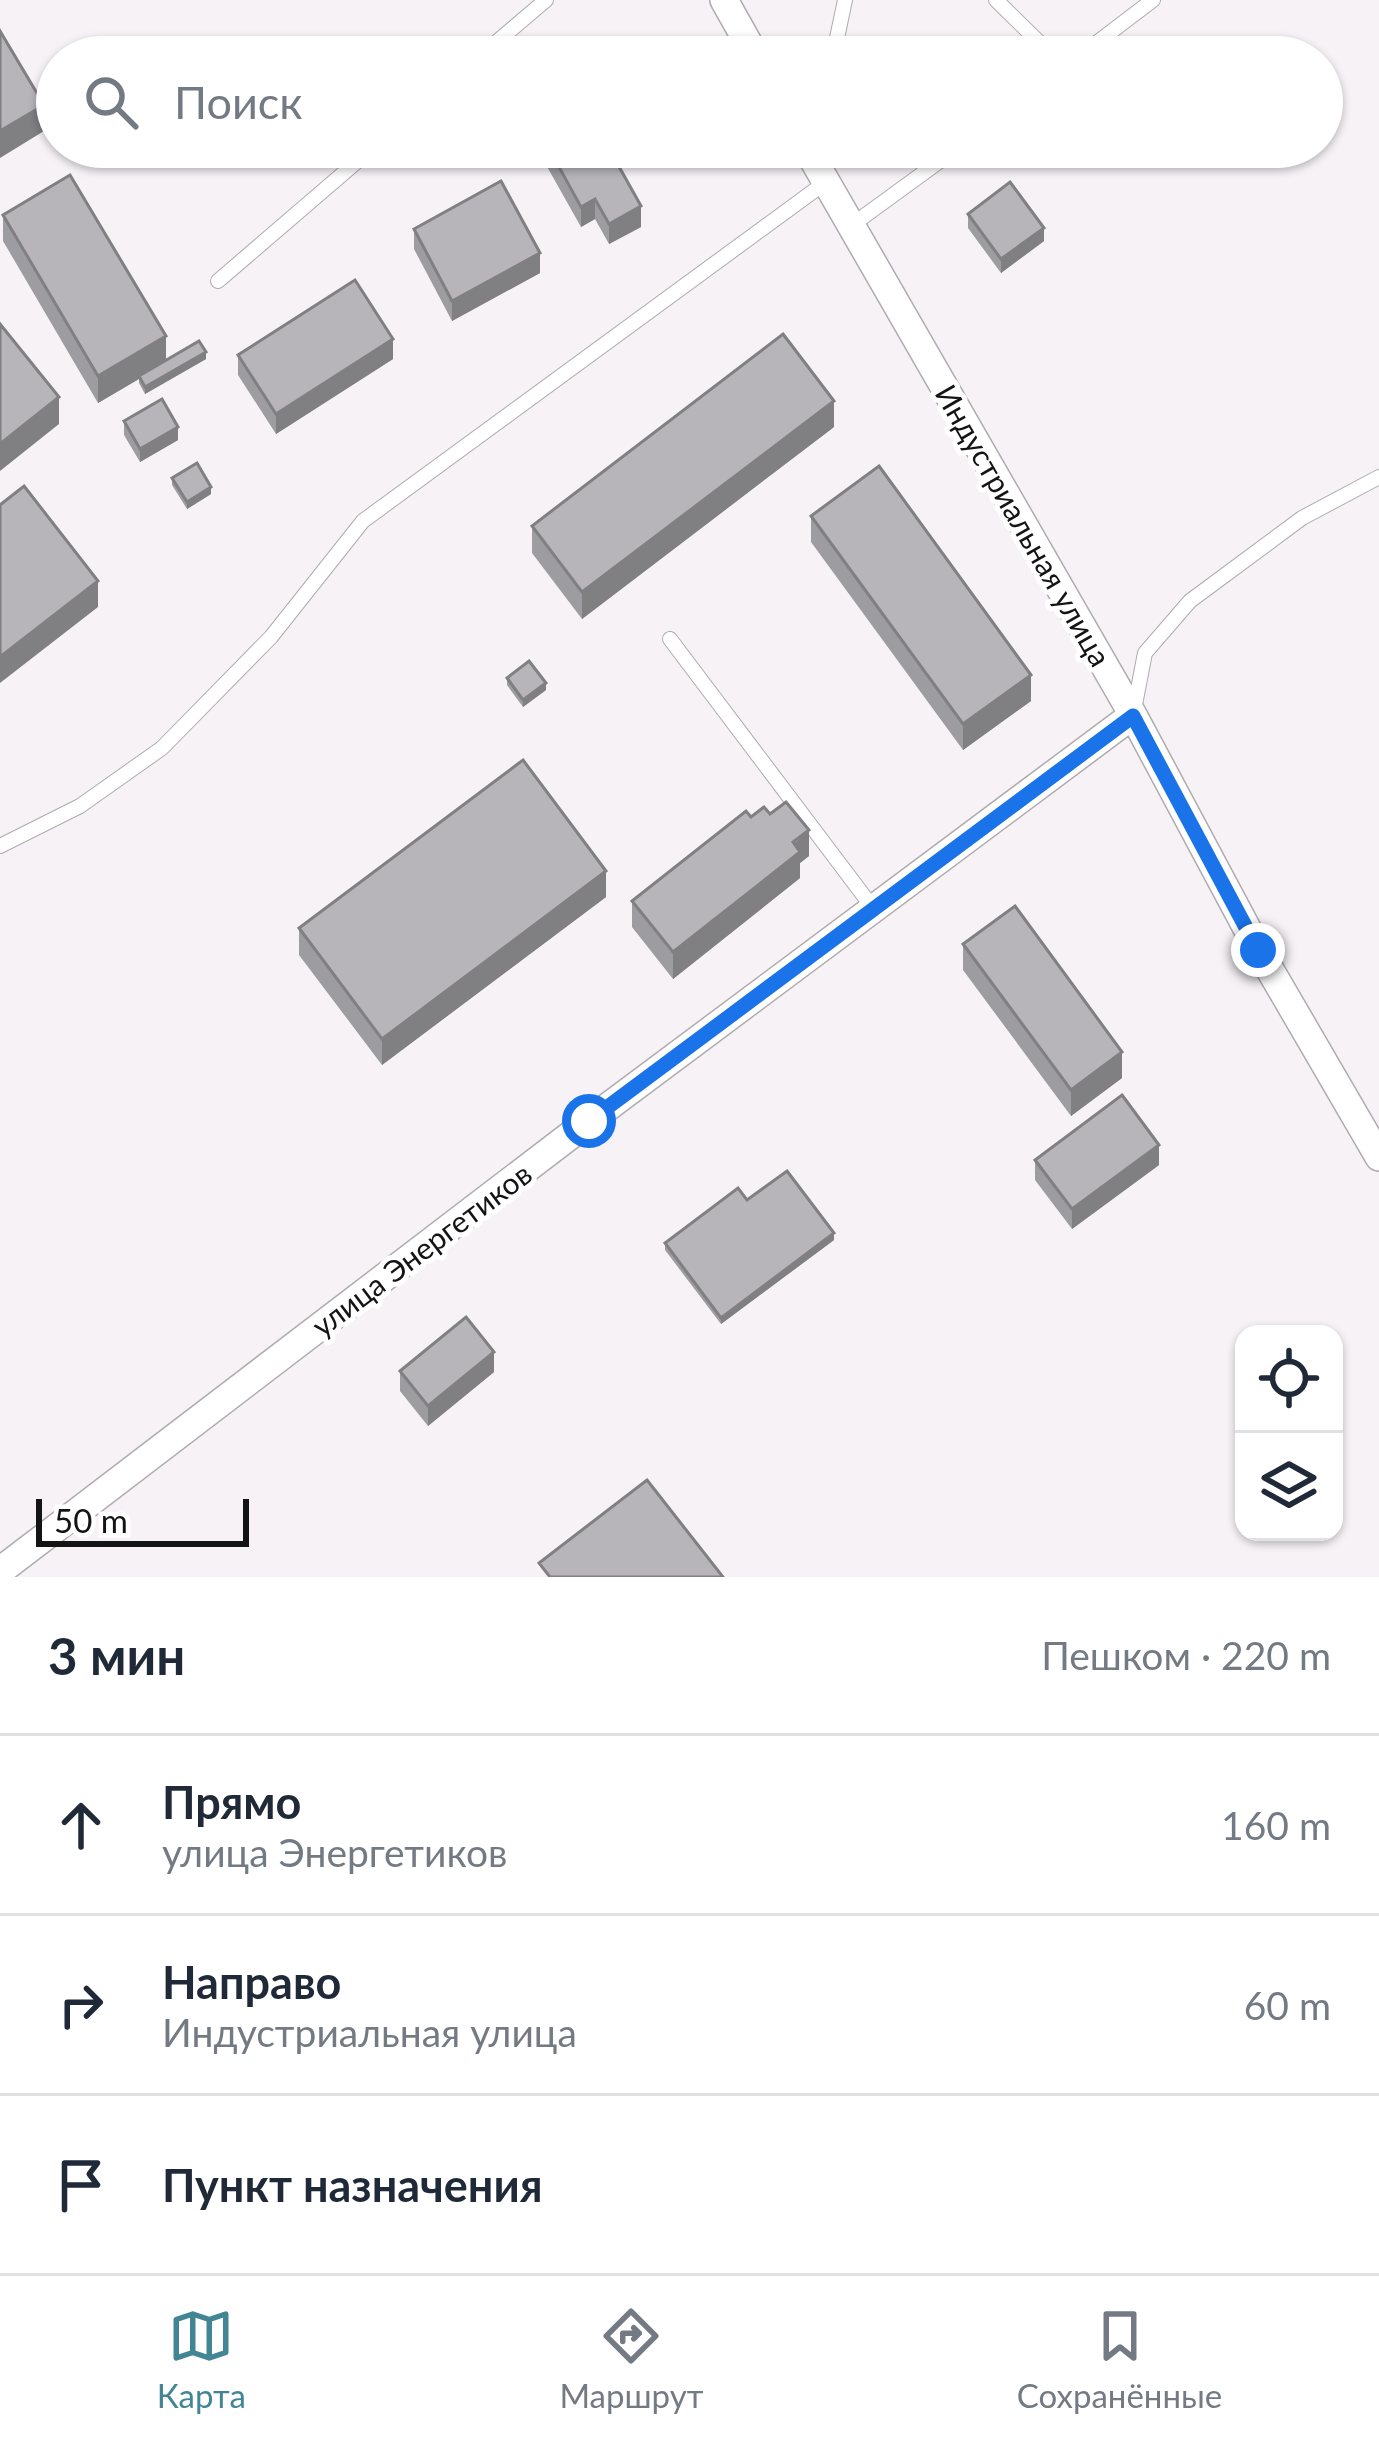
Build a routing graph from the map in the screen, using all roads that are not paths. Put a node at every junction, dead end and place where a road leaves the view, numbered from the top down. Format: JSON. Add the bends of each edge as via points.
{"nodes":[{"id":1,"x":546,"y":0,"type":"edge"},
{"id":2,"x":724,"y":0,"type":"edge"},
{"id":3,"x":845,"y":0,"type":"edge"},
{"id":4,"x":996,"y":0,"type":"edge"},
{"id":5,"x":1153,"y":0,"type":"edge"},
{"id":6,"x":504,"y":36,"type":"edge"},
{"id":7,"x":744,"y":36,"type":"edge"},
{"id":8,"x":837,"y":36,"type":"edge"},
{"id":9,"x":1033,"y":36,"type":"edge"},
{"id":10,"x":1106,"y":36,"type":"edge"},
{"id":11,"x":349,"y":168,"type":"edge"},
{"id":12,"x":818,"y":168,"type":"edge"},
{"id":13,"x":930,"y":168,"type":"edge"},
{"id":14,"x":826,"y":182,"type":"junction"},
{"id":15,"x":852,"y":225,"type":"junction"},
{"id":16,"x":218,"y":280,"type":"dead end"},
{"id":17,"x":1379,"y":477,"type":"edge"},
{"id":18,"x":670,"y":639,"type":"dead end"},
{"id":19,"x":1133,"y":716,"type":"junction"},
{"id":20,"x":0,"y":846,"type":"edge"},
{"id":21,"x":873,"y":908,"type":"junction"},
{"id":22,"x":1379,"y":1157,"type":"edge"},
{"id":23,"x":0,"y":1571,"type":"edge"}],
"edges":[{"from":1,"to":6,"type":"lane"},
{"from":2,"to":7,"type":"street"},
{"from":3,"to":8,"type":"lane"},
{"from":4,"to":9,"type":"lane"},
{"from":5,"to":10,"type":"lane"},
{"from":11,"to":16,"type":"lane"},
{"from":12,"to":14,"type":"street","name":"Индустриальная улица"},
{"from":13,"to":15,"type":"lane"},
{"from":14,"to":15,"type":"street","name":"Индустриальная улица"},
{"from":14,"to":20,"type":"lane","via":[[363,521],[271,637],[162,748],[80,806]]},
{"from":15,"to":19,"type":"street","name":"Индустриальная улица"},
{"from":17,"to":19,"type":"lane","via":[[1302,518],[1190,601],[1145,653]]},
{"from":18,"to":21,"type":"lane"},
{"from":19,"to":21,"type":"street","name":"улица Энергетиков"},
{"from":19,"to":22,"type":"street","name":"Индустриальная улица"},
{"from":21,"to":23,"type":"street","name":"улица Энергетиков"}]}
